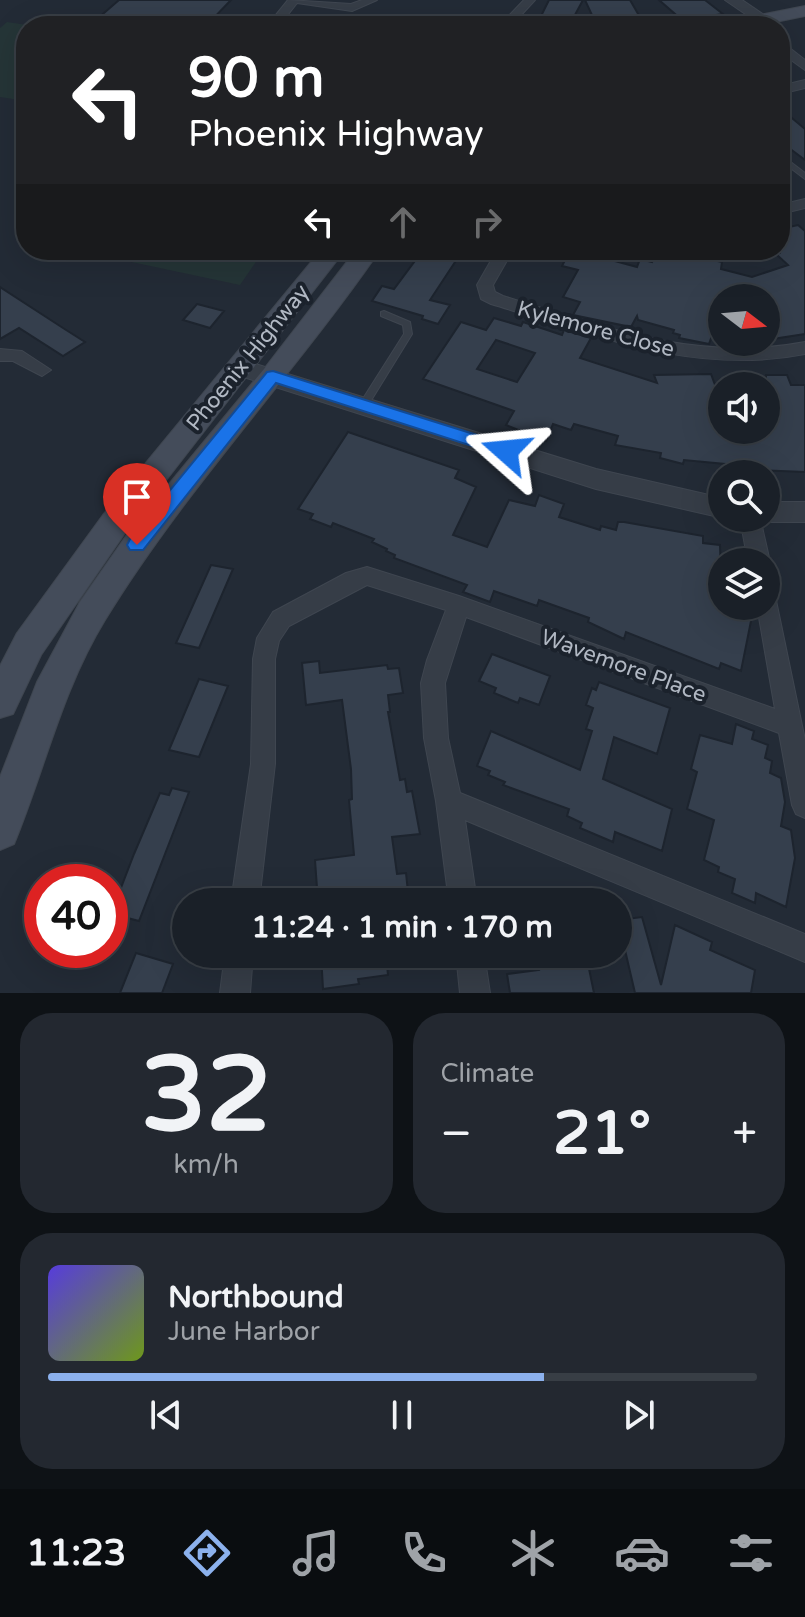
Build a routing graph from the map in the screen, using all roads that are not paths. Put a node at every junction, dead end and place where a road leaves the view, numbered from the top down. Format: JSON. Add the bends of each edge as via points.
{"nodes":[{"id":1,"x":296,"y":0,"type":"edge"},
{"id":2,"x":372,"y":0,"type":"edge"},
{"id":3,"x":530,"y":0,"type":"edge"},
{"id":4,"x":732,"y":0,"type":"edge"},
{"id":5,"x":282,"y":16,"type":"edge"},
{"id":6,"x":515,"y":16,"type":"edge"},
{"id":7,"x":758,"y":16,"type":"edge"},
{"id":8,"x":325,"y":260,"type":"edge"},
{"id":9,"x":360,"y":260,"type":"edge"},
{"id":10,"x":499,"y":260,"type":"edge"},
{"id":11,"x":384,"y":314,"type":"dead end"},
{"id":12,"x":805,"y":348,"type":"edge"},
{"id":13,"x":0,"y":355,"type":"edge"},
{"id":14,"x":239,"y":367,"type":"junction"},
{"id":15,"x":42,"y":370,"type":"dead end"},
{"id":16,"x":273,"y":376,"type":"junction"},
{"id":17,"x":364,"y":405,"type":"junction"},
{"id":18,"x":708,"y":505,"type":"edge"},
{"id":19,"x":780,"y":512,"type":"edge"},
{"id":20,"x":805,"y":512,"type":"edge"},
{"id":21,"x":459,"y":605,"type":"junction"},
{"id":22,"x":770,"y":620,"type":"edge"},
{"id":23,"x":0,"y":702,"type":"edge"},
{"id":24,"x":790,"y":726,"type":"junction"},
{"id":25,"x":449,"y":801,"type":"junction"},
{"id":26,"x":805,"y":805,"type":"edge"},
{"id":27,"x":0,"y":830,"type":"edge"},
{"id":28,"x":247,"y":888,"type":"edge"},
{"id":29,"x":461,"y":888,"type":"edge"},
{"id":30,"x":805,"y":948,"type":"edge"},
{"id":31,"x":238,"y":968,"type":"edge"},
{"id":32,"x":472,"y":968,"type":"edge"},
{"id":33,"x":235,"y":993,"type":"edge"},
{"id":34,"x":475,"y":993,"type":"edge"}],
"edges":[{"from":1,"to":2,"type":"street","via":[[352,8]]},
{"from":1,"to":5,"type":"street"},
{"from":3,"to":6,"type":"street"},
{"from":4,"to":7,"type":"street"},
{"from":8,"to":14,"type":"main road","name":"Phoenix Highway"},
{"from":9,"to":16,"type":"main road","name":"Phoenix Highway"},
{"from":10,"to":12,"type":"street","name":"Kylemore Close","via":[[485,285],[487,295],[497,300],[690,353],[779,354]]},
{"from":11,"to":17,"type":"lane","via":[[407,324],[408,334]]},
{"from":13,"to":15,"type":"street","via":[[16,355]]},
{"from":14,"to":16,"type":"street"},
{"from":14,"to":23,"type":"main road","name":"Phoenix Highway","via":[[65,590],[29,644]]},
{"from":16,"to":17,"type":"street"},
{"from":16,"to":27,"type":"main road","name":"Phoenix Highway","via":[[137,545],[92,612],[49,693]]},
{"from":17,"to":18,"type":"street","via":[[596,479]]},
{"from":19,"to":20,"type":"street"},
{"from":21,"to":24,"type":"street","name":"Wavemore Place"},
{"from":21,"to":25,"type":"street","via":[[433,683],[436,738]]},
{"from":21,"to":28,"type":"street","name":"Wavemore Place","via":[[367,576],[281,619],[268,638],[264,659],[263,764]]},
{"from":22,"to":24,"type":"street"},
{"from":24,"to":26,"type":"street"},
{"from":25,"to":29,"type":"street"},
{"from":25,"to":30,"type":"street"},
{"from":31,"to":33,"type":"street"},
{"from":32,"to":34,"type":"street"}]}
